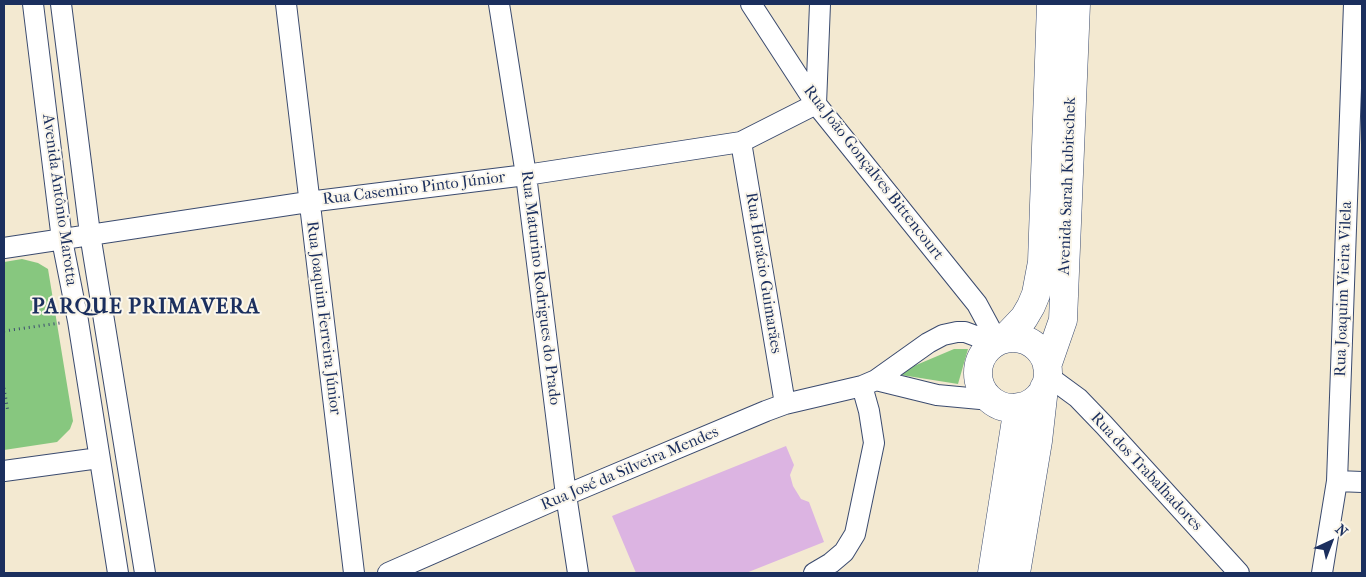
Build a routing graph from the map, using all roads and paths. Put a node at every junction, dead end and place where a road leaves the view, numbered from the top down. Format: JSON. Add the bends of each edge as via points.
{"nodes":[{"id":1,"x":33,"y":4,"type":"edge"},
{"id":2,"x":61,"y":4,"type":"edge"},
{"id":3,"x":286,"y":4,"type":"edge"},
{"id":4,"x":499,"y":4,"type":"edge"},
{"id":5,"x":751,"y":4,"type":"edge"},
{"id":6,"x":820,"y":4,"type":"edge"},
{"id":7,"x":1051,"y":4,"type":"edge"},
{"id":8,"x":1076,"y":4,"type":"edge"},
{"id":9,"x":1354,"y":4,"type":"edge"},
{"id":10,"x":816,"y":104,"type":"junction"},
{"id":11,"x":741,"y":142,"type":"junction"},
{"id":12,"x":526,"y":175,"type":"junction"},
{"id":13,"x":308,"y":202,"type":"junction"},
{"id":14,"x":90,"y":234,"type":"junction"},
{"id":15,"x":62,"y":240,"type":"junction"},
{"id":16,"x":4,"y":248,"type":"edge"},
{"id":17,"x":78,"y":320,"type":"junction"},
{"id":18,"x":4,"y":331,"type":"edge"},
{"id":19,"x":997,"y":342,"type":"junction"},
{"id":20,"x":1046,"y":377,"type":"junction"},
{"id":21,"x":869,"y":383,"type":"junction"},
{"id":22,"x":4,"y":388,"type":"edge"},
{"id":23,"x":991,"y":400,"type":"junction"},
{"id":24,"x":785,"y":404,"type":"junction"},
{"id":25,"x":1018,"y":408,"type":"junction"},
{"id":26,"x":8,"y":412,"type":"dead end"},
{"id":27,"x":99,"y":458,"type":"junction"},
{"id":28,"x":4,"y":471,"type":"edge"},
{"id":29,"x":1337,"y":481,"type":"junction"},
{"id":30,"x":1362,"y":482,"type":"edge"},
{"id":31,"x":566,"y":495,"type":"junction"},
{"id":32,"x":1009,"y":541,"type":"junction"},
{"id":33,"x":118,"y":573,"type":"edge"},
{"id":34,"x":145,"y":573,"type":"edge"},
{"id":35,"x":354,"y":573,"type":"edge"},
{"id":36,"x":388,"y":573,"type":"edge"},
{"id":37,"x":578,"y":573,"type":"edge"},
{"id":38,"x":814,"y":573,"type":"edge"},
{"id":39,"x":992,"y":573,"type":"edge"},
{"id":40,"x":1016,"y":573,"type":"edge"},
{"id":41,"x":1240,"y":573,"type":"edge"},
{"id":42,"x":1322,"y":573,"type":"edge"}],
"edges":[{"from":1,"to":15,"type":"street","name":"Avenida Antônio Marotta"},
{"from":2,"to":14,"type":"street","name":"Avenida Antônio Marotta"},
{"from":3,"to":13,"type":"street","name":"Rua Joaquim Ferreira Júnior"},
{"from":4,"to":12,"type":"street","name":"Rua Maturino Rodrigues do Prado"},
{"from":5,"to":10,"type":"street","name":"Rua João Gonçalves Bittencourt"},
{"from":6,"to":10,"type":"street"},
{"from":7,"to":19,"type":"main road","name":"Avenida Sarah Kubitschek","via":[[1042,262],[1031,306],[1024,318]]},
{"from":8,"to":20,"type":"main road","name":"Avenida Sarah Kubitschek","via":[[1063,320]]},
{"from":9,"to":29,"type":"street","name":"Rua Joaquim Vieira Vilela"},
{"from":10,"to":11,"type":"street","name":"Rua Casemiro Pinto Júnior"},
{"from":10,"to":19,"type":"street","name":"Rua João Gonçalves Bittencourt","via":[[977,304]]},
{"from":11,"to":12,"type":"street","name":"Rua Casemiro Pinto Júnior"},
{"from":11,"to":24,"type":"street","name":"Rua Horácio Guimarães"},
{"from":12,"to":13,"type":"street","name":"Rua Casemiro Pinto Júnior"},
{"from":12,"to":31,"type":"street","name":"Rua Maturino Rodrigues do Prado"},
{"from":13,"to":14,"type":"street","name":"Rua Casemiro Pinto Júnior"},
{"from":13,"to":35,"type":"street","name":"Rua Joaquim Ferreira Júnior"},
{"from":14,"to":15,"type":"street","name":"Rua Casemiro Pinto Júnior"},
{"from":14,"to":34,"type":"street","name":"Avenida Antônio Marotta"},
{"from":15,"to":16,"type":"street","name":"Rua Casemiro Pinto Júnior"},
{"from":15,"to":17,"type":"street","name":"Avenida Antônio Marotta"},
{"from":17,"to":18,"type":"path"},
{"from":17,"to":27,"type":"street","name":"Avenida Antônio Marotta"},
{"from":19,"to":20,"type":"main road","via":[[1019,338],[1032,344],[1042,354]]},
{"from":19,"to":21,"type":"street","via":[[965,332],[951,333],[928,343]]},
{"from":19,"to":23,"type":"main road","via":[[980,359],[978,374],[982,389]]},
{"from":20,"to":25,"type":"main road","via":[[1033,401]]},
{"from":20,"to":32,"type":"main road","name":"Avenida Sarah Kubitschek","via":[[1038,441]]},
{"from":20,"to":41,"type":"street","name":"Rua dos Trabalhadores","via":[[1078,398]]},
{"from":21,"to":23,"type":"street","via":[[937,396]]},
{"from":21,"to":24,"type":"street","name":"Rua José da Silveira Mendes"},
{"from":21,"to":38,"type":"street","via":[[868,411],[874,443],[855,534],[844,552]]},
{"from":22,"to":26,"type":"path"},
{"from":23,"to":25,"type":"main road","via":[[1004,407]]},
{"from":24,"to":31,"type":"street","name":"Rua José da Silveira Mendes"},
{"from":25,"to":32,"type":"main road","name":"Avenida Sarah Kubitschek"},
{"from":27,"to":28,"type":"street"},
{"from":27,"to":33,"type":"street","name":"Avenida Antônio Marotta"},
{"from":29,"to":30,"type":"street"},
{"from":29,"to":42,"type":"street","name":"Rua Joaquim Vieira Vilela"},
{"from":31,"to":36,"type":"street","name":"Rua José da Silveira Mendes"},
{"from":31,"to":37,"type":"street","name":"Rua Maturino Rodrigues do Prado"},
{"from":32,"to":39,"type":"main road","name":"Avenida Sarah Kubitschek"},
{"from":32,"to":40,"type":"main road","name":"Avenida Sarah Kubitschek"}]}
